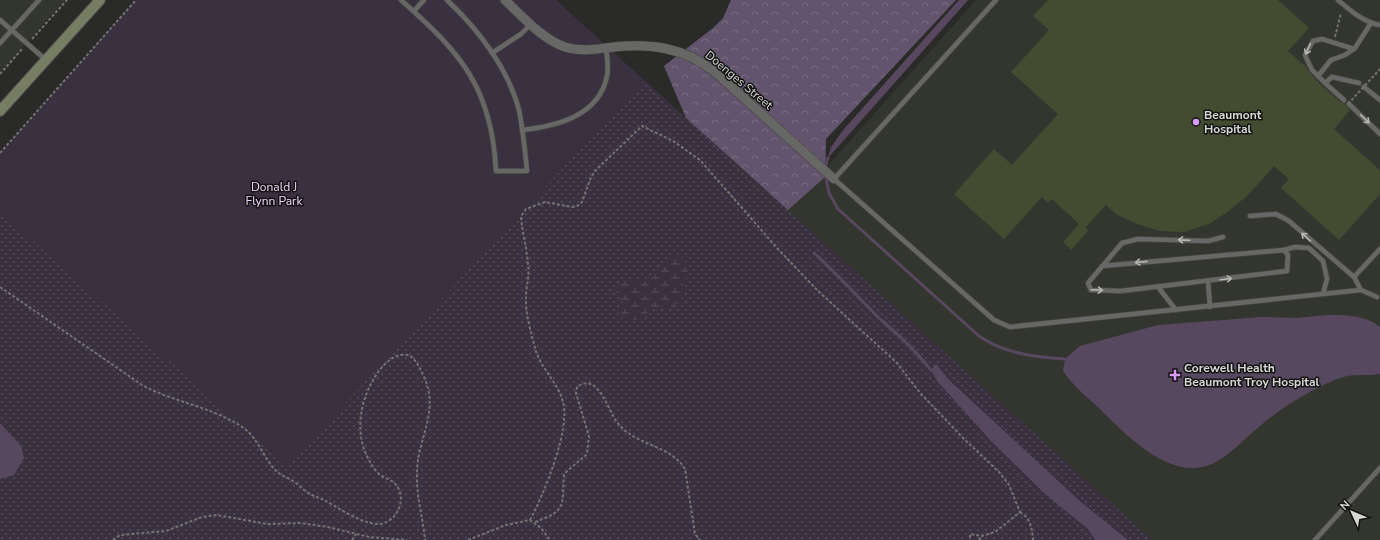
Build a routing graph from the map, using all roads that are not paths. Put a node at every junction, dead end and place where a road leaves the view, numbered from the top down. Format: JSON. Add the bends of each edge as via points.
{"nodes":[{"id":1,"x":39,"y":0,"type":"edge"},
{"id":2,"x":100,"y":0,"type":"edge"},
{"id":3,"x":401,"y":0,"type":"edge"},
{"id":4,"x":424,"y":0,"type":"edge"},
{"id":5,"x":447,"y":0,"type":"edge"},
{"id":6,"x":505,"y":0,"type":"edge"},
{"id":7,"x":996,"y":0,"type":"edge"},
{"id":8,"x":1338,"y":0,"type":"edge"},
{"id":9,"x":414,"y":11,"type":"junction"},
{"id":10,"x":0,"y":20,"type":"edge"},
{"id":11,"x":1371,"y":23,"type":"junction"},
{"id":12,"x":532,"y":24,"type":"junction"},
{"id":13,"x":1380,"y":25,"type":"edge"},
{"id":14,"x":12,"y":30,"type":"junction"},
{"id":15,"x":0,"y":44,"type":"edge"},
{"id":16,"x":606,"y":48,"type":"junction"},
{"id":17,"x":1354,"y":49,"type":"junction"},
{"id":18,"x":492,"y":53,"type":"junction"},
{"id":19,"x":46,"y":60,"type":"junction"},
{"id":20,"x":1318,"y":76,"type":"junction"},
{"id":21,"x":1325,"y":83,"type":"junction"},
{"id":22,"x":1359,"y":83,"type":"dead end"},
{"id":23,"x":1364,"y":87,"type":"dead end"},
{"id":24,"x":1380,"y":100,"type":"edge"},
{"id":25,"x":0,"y":111,"type":"edge"},
{"id":26,"x":522,"y":130,"type":"junction"},
{"id":27,"x":1380,"y":134,"type":"edge"},
{"id":28,"x":834,"y":179,"type":"junction"},
{"id":29,"x":1250,"y":216,"type":"dead end"},
{"id":30,"x":1223,"y":237,"type":"dead end"},
{"id":31,"x":1380,"y":249,"type":"edge"},
{"id":32,"x":1284,"y":250,"type":"junction"},
{"id":33,"x":1102,"y":266,"type":"junction"},
{"id":34,"x":1354,"y":277,"type":"junction"},
{"id":35,"x":1208,"y":281,"type":"junction"},
{"id":36,"x":1158,"y":287,"type":"junction"},
{"id":37,"x":1361,"y":290,"type":"junction"},
{"id":38,"x":1322,"y":294,"type":"junction"},
{"id":39,"x":1377,"y":298,"type":"dead end"},
{"id":40,"x":1210,"y":307,"type":"junction"},
{"id":41,"x":1176,"y":310,"type":"junction"},
{"id":42,"x":1380,"y":468,"type":"edge"},
{"id":43,"x":1315,"y":540,"type":"edge"}],
"edges":[{"from":1,"to":14,"type":"lane"},
{"from":2,"to":19,"type":"street"},
{"from":3,"to":9,"type":"lane"},
{"from":4,"to":9,"type":"lane"},
{"from":5,"to":18,"type":"lane","via":[[474,28]]},
{"from":6,"to":12,"type":"street","name":"Doenges Street"},
{"from":7,"to":28,"type":"lane"},
{"from":8,"to":11,"type":"lane","via":[[1357,16]]},
{"from":9,"to":26,"type":"lane","via":[[457,54],[478,89],[488,110],[494,136],[496,171],[527,171]]},
{"from":10,"to":14,"type":"lane"},
{"from":11,"to":13,"type":"lane"},
{"from":11,"to":17,"type":"lane"},
{"from":12,"to":16,"type":"street","name":"Doenges Street","via":[[544,35],[566,47]]},
{"from":12,"to":18,"type":"lane"},
{"from":14,"to":15,"type":"lane"},
{"from":14,"to":19,"type":"lane"},
{"from":16,"to":26,"type":"lane","via":[[607,75],[602,91],[590,106],[572,118],[551,126]]},
{"from":16,"to":28,"type":"street","name":"Doenges Street","via":[[658,46],[701,62]]},
{"from":17,"to":20,"type":"lane","via":[[1331,60]]},
{"from":17,"to":20,"type":"lane","one_way":true,"via":[[1322,39],[1312,41],[1305,55]]},
{"from":18,"to":26,"type":"lane","via":[[512,90]]},
{"from":19,"to":25,"type":"street"},
{"from":20,"to":21,"type":"lane"},
{"from":21,"to":22,"type":"lane","via":[[1332,77]]},
{"from":21,"to":27,"type":"lane","one_way":true},
{"from":23,"to":24,"type":"lane"},
{"from":28,"to":41,"type":"lane","via":[[994,320],[1010,327]]},
{"from":34,"to":29,"type":"lane","one_way":true,"via":[[1276,214]]},
{"from":30,"to":33,"type":"lane","one_way":true,"via":[[1208,241],[1133,240],[1122,243]]},
{"from":31,"to":34,"type":"lane"},
{"from":32,"to":33,"type":"lane","one_way":true},
{"from":35,"to":32,"type":"lane","one_way":true,"via":[[1287,272],[1288,255]]},
{"from":32,"to":38,"type":"lane","via":[[1295,247],[1308,248],[1323,261],[1327,279]]},
{"from":33,"to":36,"type":"lane","one_way":true,"via":[[1088,283],[1091,290],[1121,291]]},
{"from":34,"to":37,"type":"lane"},
{"from":35,"to":36,"type":"lane"},
{"from":35,"to":40,"type":"lane"},
{"from":36,"to":41,"type":"lane"},
{"from":37,"to":38,"type":"lane"},
{"from":37,"to":39,"type":"lane"},
{"from":38,"to":40,"type":"lane"},
{"from":40,"to":41,"type":"lane"},
{"from":42,"to":43,"type":"lane"}]}
